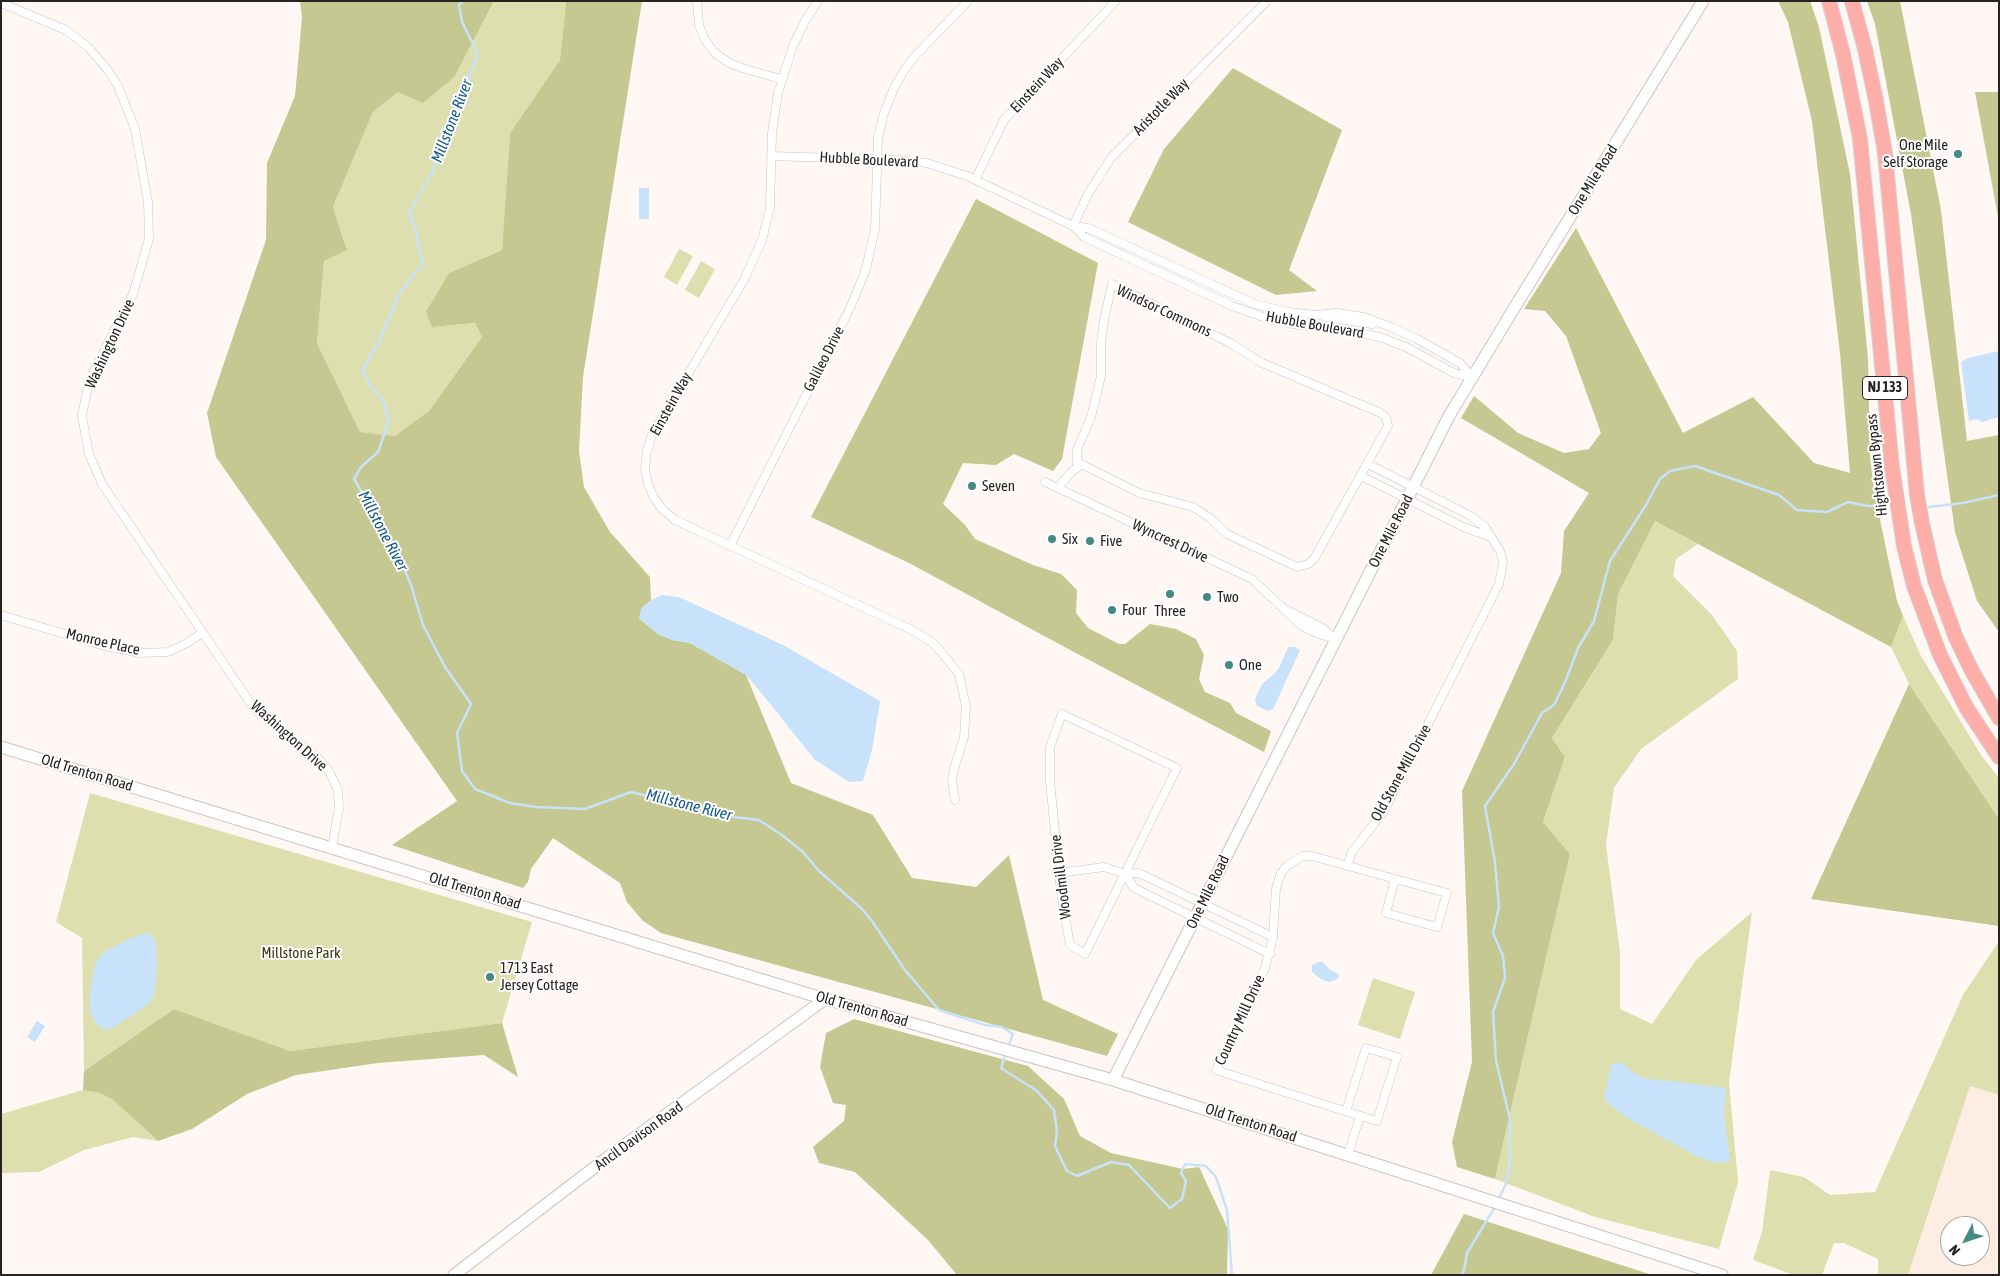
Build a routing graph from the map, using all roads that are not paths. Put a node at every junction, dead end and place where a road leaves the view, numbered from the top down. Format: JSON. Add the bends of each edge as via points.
{"nodes":[{"id":1,"x":697,"y":1,"type":"edge"},
{"id":2,"x":818,"y":1,"type":"edge"},
{"id":3,"x":968,"y":1,"type":"edge"},
{"id":4,"x":1116,"y":1,"type":"edge"},
{"id":5,"x":1267,"y":1,"type":"edge"},
{"id":6,"x":1704,"y":1,"type":"edge"},
{"id":7,"x":1829,"y":1,"type":"edge"},
{"id":8,"x":1852,"y":1,"type":"edge"},
{"id":9,"x":1,"y":3,"type":"edge"},
{"id":10,"x":781,"y":79,"type":"junction"},
{"id":11,"x":771,"y":156,"type":"junction"},
{"id":12,"x":878,"y":159,"type":"junction"},
{"id":13,"x":975,"y":180,"type":"junction"},
{"id":14,"x":1073,"y":226,"type":"junction"},
{"id":15,"x":1472,"y":377,"type":"junction"},
{"id":16,"x":1368,"y":464,"type":"junction"},
{"id":17,"x":1081,"y":465,"type":"junction"},
{"id":18,"x":1361,"y":476,"type":"junction"},
{"id":19,"x":1045,"y":482,"type":"dead end"},
{"id":20,"x":1413,"y":486,"type":"junction"},
{"id":21,"x":1058,"y":488,"type":"junction"},
{"id":22,"x":1407,"y":499,"type":"junction"},
{"id":23,"x":1491,"y":537,"type":"junction"},
{"id":24,"x":730,"y":546,"type":"junction"},
{"id":25,"x":1,"y":615,"type":"edge"},
{"id":26,"x":202,"y":633,"type":"junction"},
{"id":27,"x":1336,"y":639,"type":"junction"},
{"id":28,"x":1999,"y":718,"type":"edge"},
{"id":29,"x":1,"y":747,"type":"edge"},
{"id":30,"x":1999,"y":757,"type":"edge"},
{"id":31,"x":955,"y":800,"type":"dead end"},
{"id":32,"x":332,"y":847,"type":"junction"},
{"id":33,"x":1347,"y":866,"type":"junction"},
{"id":34,"x":1059,"y":873,"type":"junction"},
{"id":35,"x":1125,"y":874,"type":"junction"},
{"id":36,"x":1395,"y":879,"type":"junction"},
{"id":37,"x":1203,"y":903,"type":"junction"},
{"id":38,"x":1196,"y":918,"type":"junction"},
{"id":39,"x":1273,"y":937,"type":"junction"},
{"id":40,"x":1270,"y":954,"type":"junction"},
{"id":41,"x":825,"y":999,"type":"junction"},
{"id":42,"x":1114,"y":1080,"type":"junction"},
{"id":43,"x":1346,"y":1112,"type":"junction"},
{"id":44,"x":1360,"y":1116,"type":"junction"},
{"id":45,"x":1348,"y":1154,"type":"junction"},
{"id":46,"x":454,"y":1275,"type":"edge"},
{"id":47,"x":1722,"y":1275,"type":"edge"}],
"edges":[{"from":1,"to":10,"type":"street","via":[[699,25],[714,52],[729,63]]},
{"from":2,"to":10,"type":"street","name":"Einstein Way","via":[[805,21]]},
{"from":3,"to":12,"type":"street","name":"Galileo Drive","via":[[916,55],[894,88],[878,137]]},
{"from":4,"to":13,"type":"street","name":"Einstein Way","via":[[1004,120]]},
{"from":5,"to":14,"type":"street","name":"Aristotle Way","via":[[1112,158],[1089,192]]},
{"from":6,"to":15,"type":"main road","name":"One Mile Road"},
{"from":7,"to":30,"type":"highway","name":"Hightstown Bypass","number":"NJ 133","via":[[1849,80],[1863,156],[1892,467],[1904,546],[1914,586],[1940,655],[1966,707]]},
{"from":8,"to":28,"type":"highway","number":"NJ 133","via":[[1865,49],[1885,153],[1922,523],[1953,630]]},
{"from":9,"to":26,"type":"street","name":"Washington Drive","via":[[66,30],[88,47],[118,86],[135,130],[148,202],[149,239],[133,294],[89,381],[82,416],[88,454],[102,484]]},
{"from":10,"to":11,"type":"street","name":"Einstein Way"},
{"from":11,"to":12,"type":"street","name":"Hubble Boulevard"},
{"from":11,"to":24,"type":"street","name":"Einstein Way","via":[[770,208],[762,240],[745,278],[652,436],[645,468],[648,484],[662,510],[675,520]]},
{"from":12,"to":13,"type":"street","name":"Hubble Boulevard","via":[[927,163]]},
{"from":12,"to":24,"type":"street","name":"Galileo Drive","via":[[875,229],[860,286]]},
{"from":13,"to":14,"type":"street","name":"Hubble Boulevard"},
{"from":14,"to":15,"type":"street","name":"Hubble Boulevard","via":[[1084,237],[1263,318],[1380,337],[1406,346],[1454,373]]},
{"from":14,"to":15,"type":"street","name":"Hubble Boulevard","via":[[1088,228],[1255,304],[1288,312],[1364,317],[1391,327],[1460,363]]},
{"from":15,"to":20,"type":"main road","name":"One Mile Road"},
{"from":16,"to":17,"type":"street","name":"Windsor Commons","via":[[1388,426],[1388,420],[1381,412],[1262,363],[1230,343],[1112,284],[1101,343],[1102,376],[1077,450],[1077,462]]},
{"from":16,"to":18,"type":"street","name":"Windsor Commons"},
{"from":16,"to":20,"type":"street"},
{"from":17,"to":18,"type":"street","name":"Windsor Commons","via":[[1139,493],[1193,507],[1227,534],[1297,567],[1314,559]]},
{"from":17,"to":21,"type":"street","via":[[1070,472]]},
{"from":18,"to":22,"type":"street"},
{"from":19,"to":21,"type":"street","name":"Wyncrest Drive"},
{"from":20,"to":22,"type":"main road","name":"One Mile Road"},
{"from":20,"to":23,"type":"street","name":"Old Stone Mill Drive","via":[[1471,516],[1485,527]]},
{"from":21,"to":27,"type":"street","name":"Wyncrest Drive","via":[[1252,579],[1288,610],[1321,627]]},
{"from":22,"to":23,"type":"street","via":[[1462,527]]},
{"from":22,"to":27,"type":"main road","name":"One Mile Road"},
{"from":23,"to":33,"type":"street","name":"Old Stone Mill Drive","via":[[1503,562],[1499,584],[1384,811],[1352,852]]},
{"from":24,"to":31,"type":"street","name":"Einstein Way","via":[[916,632],[932,642],[948,660],[959,674],[966,706],[964,737],[952,781]]},
{"from":25,"to":26,"type":"street","name":"Monroe Place","via":[[140,653],[168,652]]},
{"from":26,"to":32,"type":"street","name":"Washington Drive","via":[[260,714],[317,757],[329,771],[338,790],[339,808]]},
{"from":27,"to":37,"type":"main road","name":"One Mile Road"},
{"from":29,"to":32,"type":"main road","name":"Old Trenton Road"},
{"from":32,"to":41,"type":"main road","name":"Old Trenton Road"},
{"from":33,"to":36,"type":"street"},
{"from":33,"to":39,"type":"street","via":[[1312,856],[1292,861],[1281,873],[1276,888]]},
{"from":34,"to":35,"type":"street","via":[[1104,867]]},
{"from":34,"to":35,"type":"street","name":"Woodmill Drive","via":[[1070,944],[1086,954]]},
{"from":34,"to":35,"type":"street","name":"Woodmill Drive","via":[[1050,747],[1062,714],[1177,768]]},
{"from":35,"to":37,"type":"street","via":[[1139,873]]},
{"from":35,"to":38,"type":"street","via":[[1134,888]]},
{"from":36,"to":36,"type":"street","via":[[1386,913],[1437,927],[1447,894]]},
{"from":37,"to":38,"type":"main road","name":"One Mile Road"},
{"from":37,"to":39,"type":"street"},
{"from":38,"to":40,"type":"street"},
{"from":38,"to":42,"type":"main road","name":"One Mile Road"},
{"from":39,"to":40,"type":"street"},
{"from":40,"to":43,"type":"street","name":"Country Mill Drive","via":[[1216,1070]]},
{"from":41,"to":42,"type":"main road","name":"Old Trenton Road"},
{"from":41,"to":46,"type":"main road","name":"Ancil Davison Road","via":[[604,1160]]},
{"from":42,"to":45,"type":"main road","name":"Old Trenton Road"},
{"from":43,"to":44,"type":"street","name":"Country Mill Drive"},
{"from":43,"to":44,"type":"street","name":"Country Mill Drive","via":[[1366,1048],[1397,1057],[1377,1121]]},
{"from":44,"to":45,"type":"street"},
{"from":45,"to":47,"type":"main road","name":"Old Trenton Road"}]}
